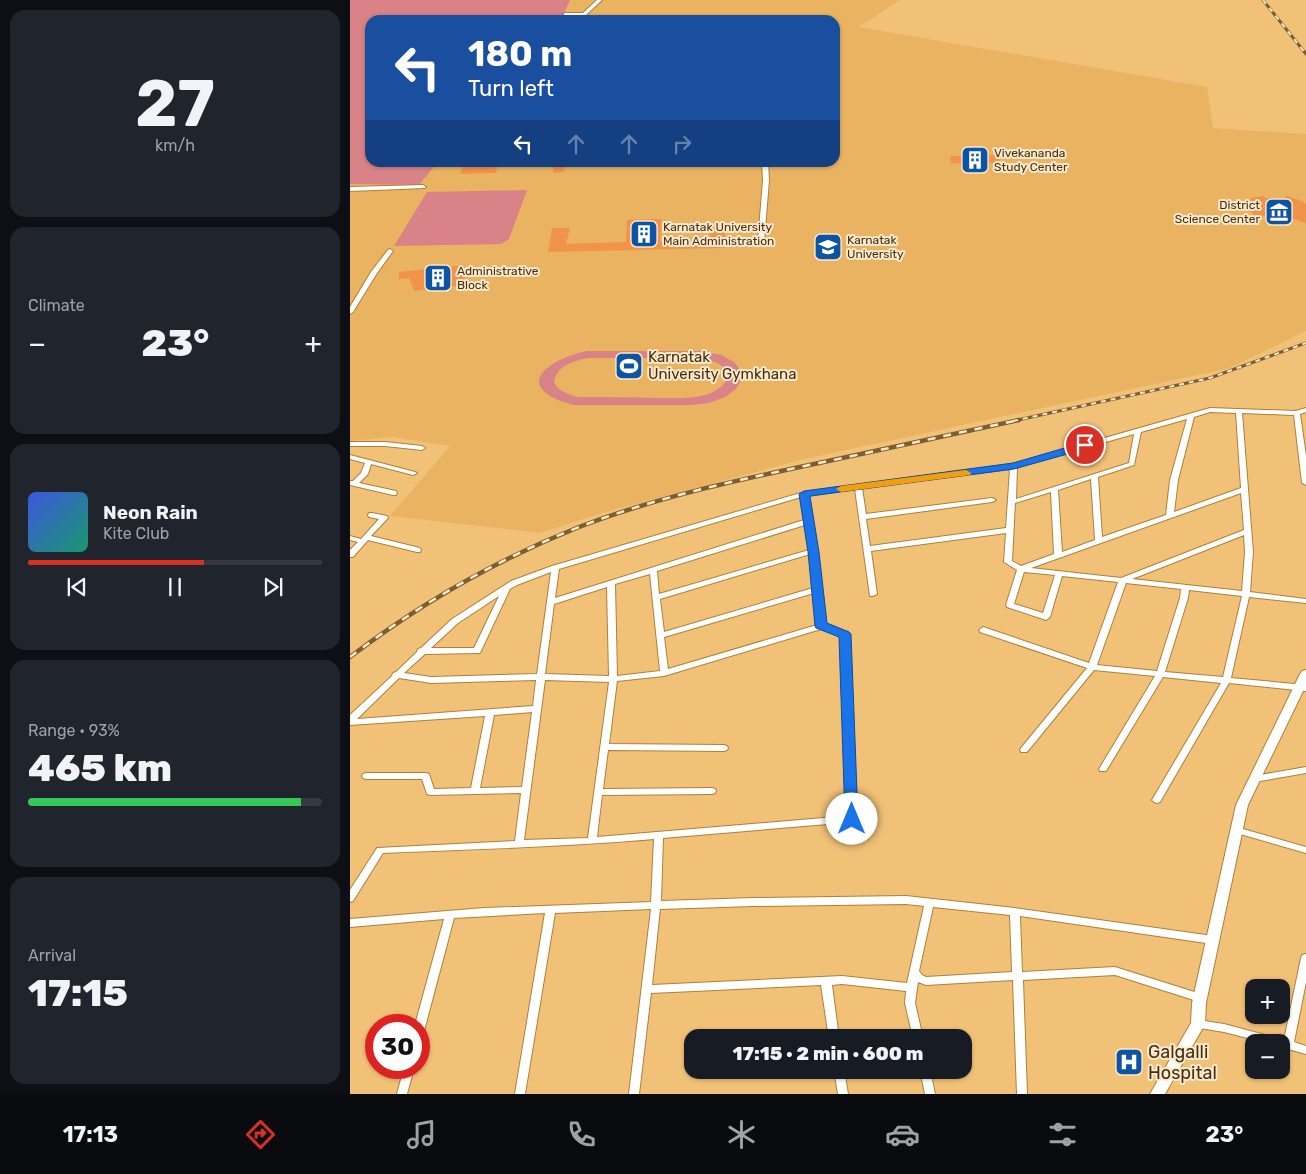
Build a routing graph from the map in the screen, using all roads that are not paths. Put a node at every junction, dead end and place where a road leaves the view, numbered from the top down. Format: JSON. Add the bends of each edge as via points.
{"nodes":[{"id":1,"x":600,"y":0,"type":"edge"},
{"id":2,"x":565,"y":14,"type":"dead end"},
{"id":3,"x":765,"y":167,"type":"edge"},
{"id":4,"x":423,"y":187,"type":"dead end"},
{"id":5,"x":350,"y":189,"type":"edge"},
{"id":6,"x":761,"y":242,"type":"dead end"},
{"id":7,"x":390,"y":252,"type":"dead end"},
{"id":8,"x":350,"y":312,"type":"edge"},
{"id":9,"x":1306,"y":410,"type":"edge"},
{"id":10,"x":1239,"y":411,"type":"junction"},
{"id":11,"x":1298,"y":413,"type":"junction"},
{"id":12,"x":1191,"y":415,"type":"junction"},
{"id":13,"x":1138,"y":430,"type":"junction"},
{"id":14,"x":350,"y":444,"type":"edge"},
{"id":15,"x":422,"y":448,"type":"dead end"},
{"id":16,"x":350,"y":457,"type":"edge"},
{"id":17,"x":368,"y":463,"type":"junction"},
{"id":18,"x":1014,"y":466,"type":"junction"},
{"id":19,"x":413,"y":473,"type":"dead end"},
{"id":20,"x":1094,"y":476,"type":"junction"},
{"id":21,"x":1306,"y":482,"type":"edge"},
{"id":22,"x":352,"y":484,"type":"edge"},
{"id":23,"x":858,"y":487,"type":"junction"},
{"id":24,"x":1054,"y":488,"type":"junction"},
{"id":25,"x":1243,"y":490,"type":"junction"},
{"id":26,"x":393,"y":493,"type":"dead end"},
{"id":27,"x":804,"y":494,"type":"junction"},
{"id":28,"x":992,"y":500,"type":"dead end"},
{"id":29,"x":1012,"y":502,"type":"junction"},
{"id":30,"x":372,"y":515,"type":"dead end"},
{"id":31,"x":1170,"y":516,"type":"junction"},
{"id":32,"x":863,"y":517,"type":"junction"},
{"id":33,"x":809,"y":521,"type":"junction"},
{"id":34,"x":1010,"y":530,"type":"junction"},
{"id":35,"x":1246,"y":532,"type":"junction"},
{"id":36,"x":350,"y":538,"type":"edge"},
{"id":37,"x":364,"y":539,"type":"junction"},
{"id":38,"x":1099,"y":541,"type":"junction"},
{"id":39,"x":867,"y":549,"type":"junction"},
{"id":40,"x":417,"y":550,"type":"dead end"},
{"id":41,"x":813,"y":552,"type":"junction"},
{"id":42,"x":350,"y":555,"type":"edge"},
{"id":43,"x":1058,"y":556,"type":"junction"},
{"id":44,"x":555,"y":568,"type":"junction"},
{"id":45,"x":1021,"y":569,"type":"junction"},
{"id":46,"x":652,"y":570,"type":"junction"},
{"id":47,"x":1059,"y":574,"type":"junction"},
{"id":48,"x":1123,"y":580,"type":"junction"},
{"id":49,"x":611,"y":584,"type":"junction"},
{"id":50,"x":507,"y":587,"type":"junction"},
{"id":51,"x":817,"y":588,"type":"junction"},
{"id":52,"x":1185,"y":588,"type":"junction"},
{"id":53,"x":873,"y":594,"type":"dead end"},
{"id":54,"x":1246,"y":595,"type":"junction"},
{"id":55,"x":656,"y":598,"type":"junction"},
{"id":56,"x":551,"y":602,"type":"junction"},
{"id":57,"x":1306,"y":602,"type":"edge"},
{"id":58,"x":821,"y":626,"type":"junction"},
{"id":59,"x":983,"y":630,"type":"dead end"},
{"id":60,"x":660,"y":636,"type":"junction"},
{"id":61,"x":421,"y":651,"type":"junction"},
{"id":62,"x":1092,"y":666,"type":"junction"},
{"id":63,"x":664,"y":673,"type":"junction"},
{"id":64,"x":1306,"y":674,"type":"edge"},
{"id":65,"x":396,"y":675,"type":"junction"},
{"id":66,"x":1160,"y":675,"type":"junction"},
{"id":67,"x":542,"y":677,"type":"junction"},
{"id":68,"x":613,"y":679,"type":"junction"},
{"id":69,"x":1226,"y":681,"type":"junction"},
{"id":70,"x":1303,"y":688,"type":"edge"},
{"id":71,"x":537,"y":710,"type":"junction"},
{"id":72,"x":490,"y":712,"type":"junction"},
{"id":73,"x":350,"y":721,"type":"edge"},
{"id":74,"x":604,"y":747,"type":"junction"},
{"id":75,"x":724,"y":748,"type":"dead end"},
{"id":76,"x":1024,"y":750,"type":"dead end"},
{"id":77,"x":1103,"y":769,"type":"dead end"},
{"id":78,"x":1306,"y":770,"type":"edge"},
{"id":79,"x":366,"y":776,"type":"dead end"},
{"id":80,"x":1254,"y":779,"type":"junction"},
{"id":81,"x":527,"y":790,"type":"junction"},
{"id":82,"x":475,"y":791,"type":"junction"},
{"id":83,"x":712,"y":791,"type":"dead end"},
{"id":84,"x":598,"y":792,"type":"junction"},
{"id":85,"x":1157,"y":800,"type":"dead end"},
{"id":86,"x":1236,"y":830,"type":"junction"},
{"id":87,"x":659,"y":835,"type":"junction"},
{"id":88,"x":592,"y":840,"type":"junction"},
{"id":89,"x":519,"y":845,"type":"junction"},
{"id":90,"x":1306,"y":850,"type":"edge"},
{"id":91,"x":350,"y":898,"type":"edge"},
{"id":92,"x":929,"y":903,"type":"junction"},
{"id":93,"x":656,"y":905,"type":"junction"},
{"id":94,"x":552,"y":909,"type":"junction"},
{"id":95,"x":1016,"y":912,"type":"junction"},
{"id":96,"x":450,"y":914,"type":"junction"},
{"id":97,"x":350,"y":923,"type":"edge"},
{"id":98,"x":1213,"y":940,"type":"junction"},
{"id":99,"x":1306,"y":958,"type":"edge"},
{"id":100,"x":914,"y":972,"type":"junction"},
{"id":101,"x":1305,"y":972,"type":"edge"},
{"id":102,"x":1018,"y":976,"type":"junction"},
{"id":103,"x":826,"y":981,"type":"junction"},
{"id":104,"x":912,"y":988,"type":"junction"},
{"id":105,"x":646,"y":989,"type":"junction"},
{"id":106,"x":1200,"y":998,"type":"junction"},
{"id":107,"x":423,"y":1014,"type":"edge"},
{"id":108,"x":1198,"y":1024,"type":"junction"},
{"id":109,"x":833,"y":1029,"type":"edge"},
{"id":110,"x":916,"y":1029,"type":"edge"},
{"id":111,"x":1246,"y":1034,"type":"edge"},
{"id":112,"x":1286,"y":1034,"type":"edge"},
{"id":113,"x":1290,"y":1046,"type":"edge"},
{"id":114,"x":1306,"y":1050,"type":"edge"},
{"id":115,"x":406,"y":1079,"type":"edge"},
{"id":116,"x":840,"y":1079,"type":"edge"},
{"id":117,"x":927,"y":1079,"type":"edge"},
{"id":118,"x":402,"y":1094,"type":"edge"},
{"id":119,"x":520,"y":1094,"type":"edge"},
{"id":120,"x":634,"y":1094,"type":"edge"},
{"id":121,"x":843,"y":1094,"type":"edge"},
{"id":122,"x":930,"y":1094,"type":"edge"},
{"id":123,"x":1022,"y":1094,"type":"edge"},
{"id":124,"x":1157,"y":1094,"type":"edge"}],
"edges":[{"from":1,"to":2,"type":"street","via":[[584,14]]},
{"from":3,"to":6,"type":"street"},
{"from":4,"to":5,"type":"street"},
{"from":7,"to":8,"type":"street"},
{"from":9,"to":11,"type":"street"},
{"from":10,"to":11,"type":"street"},
{"from":10,"to":12,"type":"street","via":[[1210,410]]},
{"from":10,"to":25,"type":"street"},
{"from":11,"to":21,"type":"street"},
{"from":12,"to":13,"type":"street"},
{"from":12,"to":31,"type":"street","via":[[1174,480]]},
{"from":13,"to":18,"type":"street"},
{"from":13,"to":20,"type":"street","via":[[1132,464]]},
{"from":14,"to":15,"type":"street"},
{"from":16,"to":17,"type":"street"},
{"from":17,"to":19,"type":"street"},
{"from":17,"to":22,"type":"street","via":[[364,474]]},
{"from":18,"to":23,"type":"street"},
{"from":18,"to":29,"type":"street"},
{"from":20,"to":24,"type":"street"},
{"from":20,"to":38,"type":"street"},
{"from":22,"to":26,"type":"street"},
{"from":23,"to":27,"type":"street"},
{"from":23,"to":32,"type":"street"},
{"from":24,"to":29,"type":"street"},
{"from":24,"to":43,"type":"street"},
{"from":25,"to":31,"type":"street"},
{"from":25,"to":35,"type":"street"},
{"from":27,"to":33,"type":"street"},
{"from":27,"to":44,"type":"street"},
{"from":28,"to":32,"type":"street"},
{"from":29,"to":34,"type":"street"},
{"from":30,"to":37,"type":"street","via":[[384,518]]},
{"from":31,"to":38,"type":"street"},
{"from":32,"to":39,"type":"street"},
{"from":33,"to":41,"type":"street"},
{"from":33,"to":46,"type":"street"},
{"from":34,"to":39,"type":"street"},
{"from":34,"to":45,"type":"street","via":[[1008,562]]},
{"from":35,"to":48,"type":"street"},
{"from":35,"to":54,"type":"street","via":[[1249,552]]},
{"from":36,"to":37,"type":"street"},
{"from":37,"to":40,"type":"street"},
{"from":37,"to":42,"type":"street"},
{"from":38,"to":43,"type":"street"},
{"from":39,"to":53,"type":"street"},
{"from":41,"to":51,"type":"street"},
{"from":41,"to":55,"type":"street"},
{"from":43,"to":45,"type":"street"},
{"from":44,"to":50,"type":"street"},
{"from":44,"to":56,"type":"street"},
{"from":45,"to":47,"type":"street"},
{"from":45,"to":47,"type":"street","via":[[1010,606],[1046,617]]},
{"from":46,"to":49,"type":"street"},
{"from":46,"to":55,"type":"street"},
{"from":47,"to":48,"type":"street"},
{"from":48,"to":52,"type":"street"},
{"from":48,"to":62,"type":"street"},
{"from":49,"to":56,"type":"street"},
{"from":49,"to":68,"type":"street"},
{"from":50,"to":61,"type":"street","via":[[455,621]]},
{"from":50,"to":61,"type":"street","via":[[477,650]]},
{"from":51,"to":58,"type":"street"},
{"from":51,"to":60,"type":"street"},
{"from":52,"to":54,"type":"street"},
{"from":52,"to":66,"type":"street"},
{"from":54,"to":57,"type":"street"},
{"from":54,"to":69,"type":"street"},
{"from":55,"to":60,"type":"street"},
{"from":56,"to":67,"type":"street"},
{"from":58,"to":63,"type":"street"},
{"from":58,"to":87,"type":"street","via":[[845,634],[852,819]]},
{"from":59,"to":62,"type":"street"},
{"from":60,"to":63,"type":"street"},
{"from":61,"to":65,"type":"street"},
{"from":62,"to":66,"type":"street"},
{"from":62,"to":76,"type":"street"},
{"from":63,"to":68,"type":"street"},
{"from":64,"to":70,"type":"street"},
{"from":65,"to":67,"type":"street","via":[[431,680]]},
{"from":65,"to":73,"type":"street"},
{"from":66,"to":69,"type":"street"},
{"from":66,"to":77,"type":"street"},
{"from":67,"to":68,"type":"street"},
{"from":67,"to":71,"type":"street"},
{"from":68,"to":74,"type":"street"},
{"from":69,"to":70,"type":"street"},
{"from":69,"to":85,"type":"street"},
{"from":70,"to":80,"type":"street"},
{"from":71,"to":72,"type":"street"},
{"from":71,"to":81,"type":"street"},
{"from":72,"to":73,"type":"street"},
{"from":72,"to":82,"type":"street"},
{"from":74,"to":75,"type":"street"},
{"from":74,"to":84,"type":"street"},
{"from":78,"to":80,"type":"street"},
{"from":79,"to":82,"type":"street","via":[[426,776],[430,792]]},
{"from":80,"to":86,"type":"street","via":[[1242,805]]},
{"from":81,"to":82,"type":"street"},
{"from":81,"to":89,"type":"street"},
{"from":83,"to":84,"type":"street"},
{"from":84,"to":88,"type":"street"},
{"from":86,"to":90,"type":"street"},
{"from":86,"to":98,"type":"street"},
{"from":87,"to":88,"type":"street"},
{"from":87,"to":93,"type":"street"},
{"from":88,"to":89,"type":"street"},
{"from":89,"to":91,"type":"street","via":[[380,850]]},
{"from":92,"to":93,"type":"street"},
{"from":92,"to":95,"type":"street"},
{"from":92,"to":100,"type":"street"},
{"from":93,"to":94,"type":"street"},
{"from":93,"to":105,"type":"street"},
{"from":94,"to":96,"type":"street"},
{"from":94,"to":119,"type":"street"},
{"from":95,"to":98,"type":"street"},
{"from":95,"to":102,"type":"street"},
{"from":96,"to":97,"type":"street"},
{"from":96,"to":107,"type":"street"},
{"from":98,"to":106,"type":"street"},
{"from":99,"to":101,"type":"street"},
{"from":100,"to":102,"type":"street","via":[[926,981]]},
{"from":100,"to":104,"type":"street"},
{"from":101,"to":112,"type":"street"},
{"from":102,"to":106,"type":"street","via":[[1115,971]]},
{"from":102,"to":123,"type":"street"},
{"from":103,"to":104,"type":"street"},
{"from":103,"to":105,"type":"street"},
{"from":103,"to":109,"type":"street"},
{"from":104,"to":110,"type":"street","via":[[910,1003]]},
{"from":105,"to":120,"type":"street"},
{"from":106,"to":108,"type":"street"},
{"from":108,"to":111,"type":"street"},
{"from":108,"to":124,"type":"street"},
{"from":113,"to":114,"type":"street"},
{"from":115,"to":118,"type":"street"},
{"from":116,"to":121,"type":"street"},
{"from":117,"to":122,"type":"street"}]}
